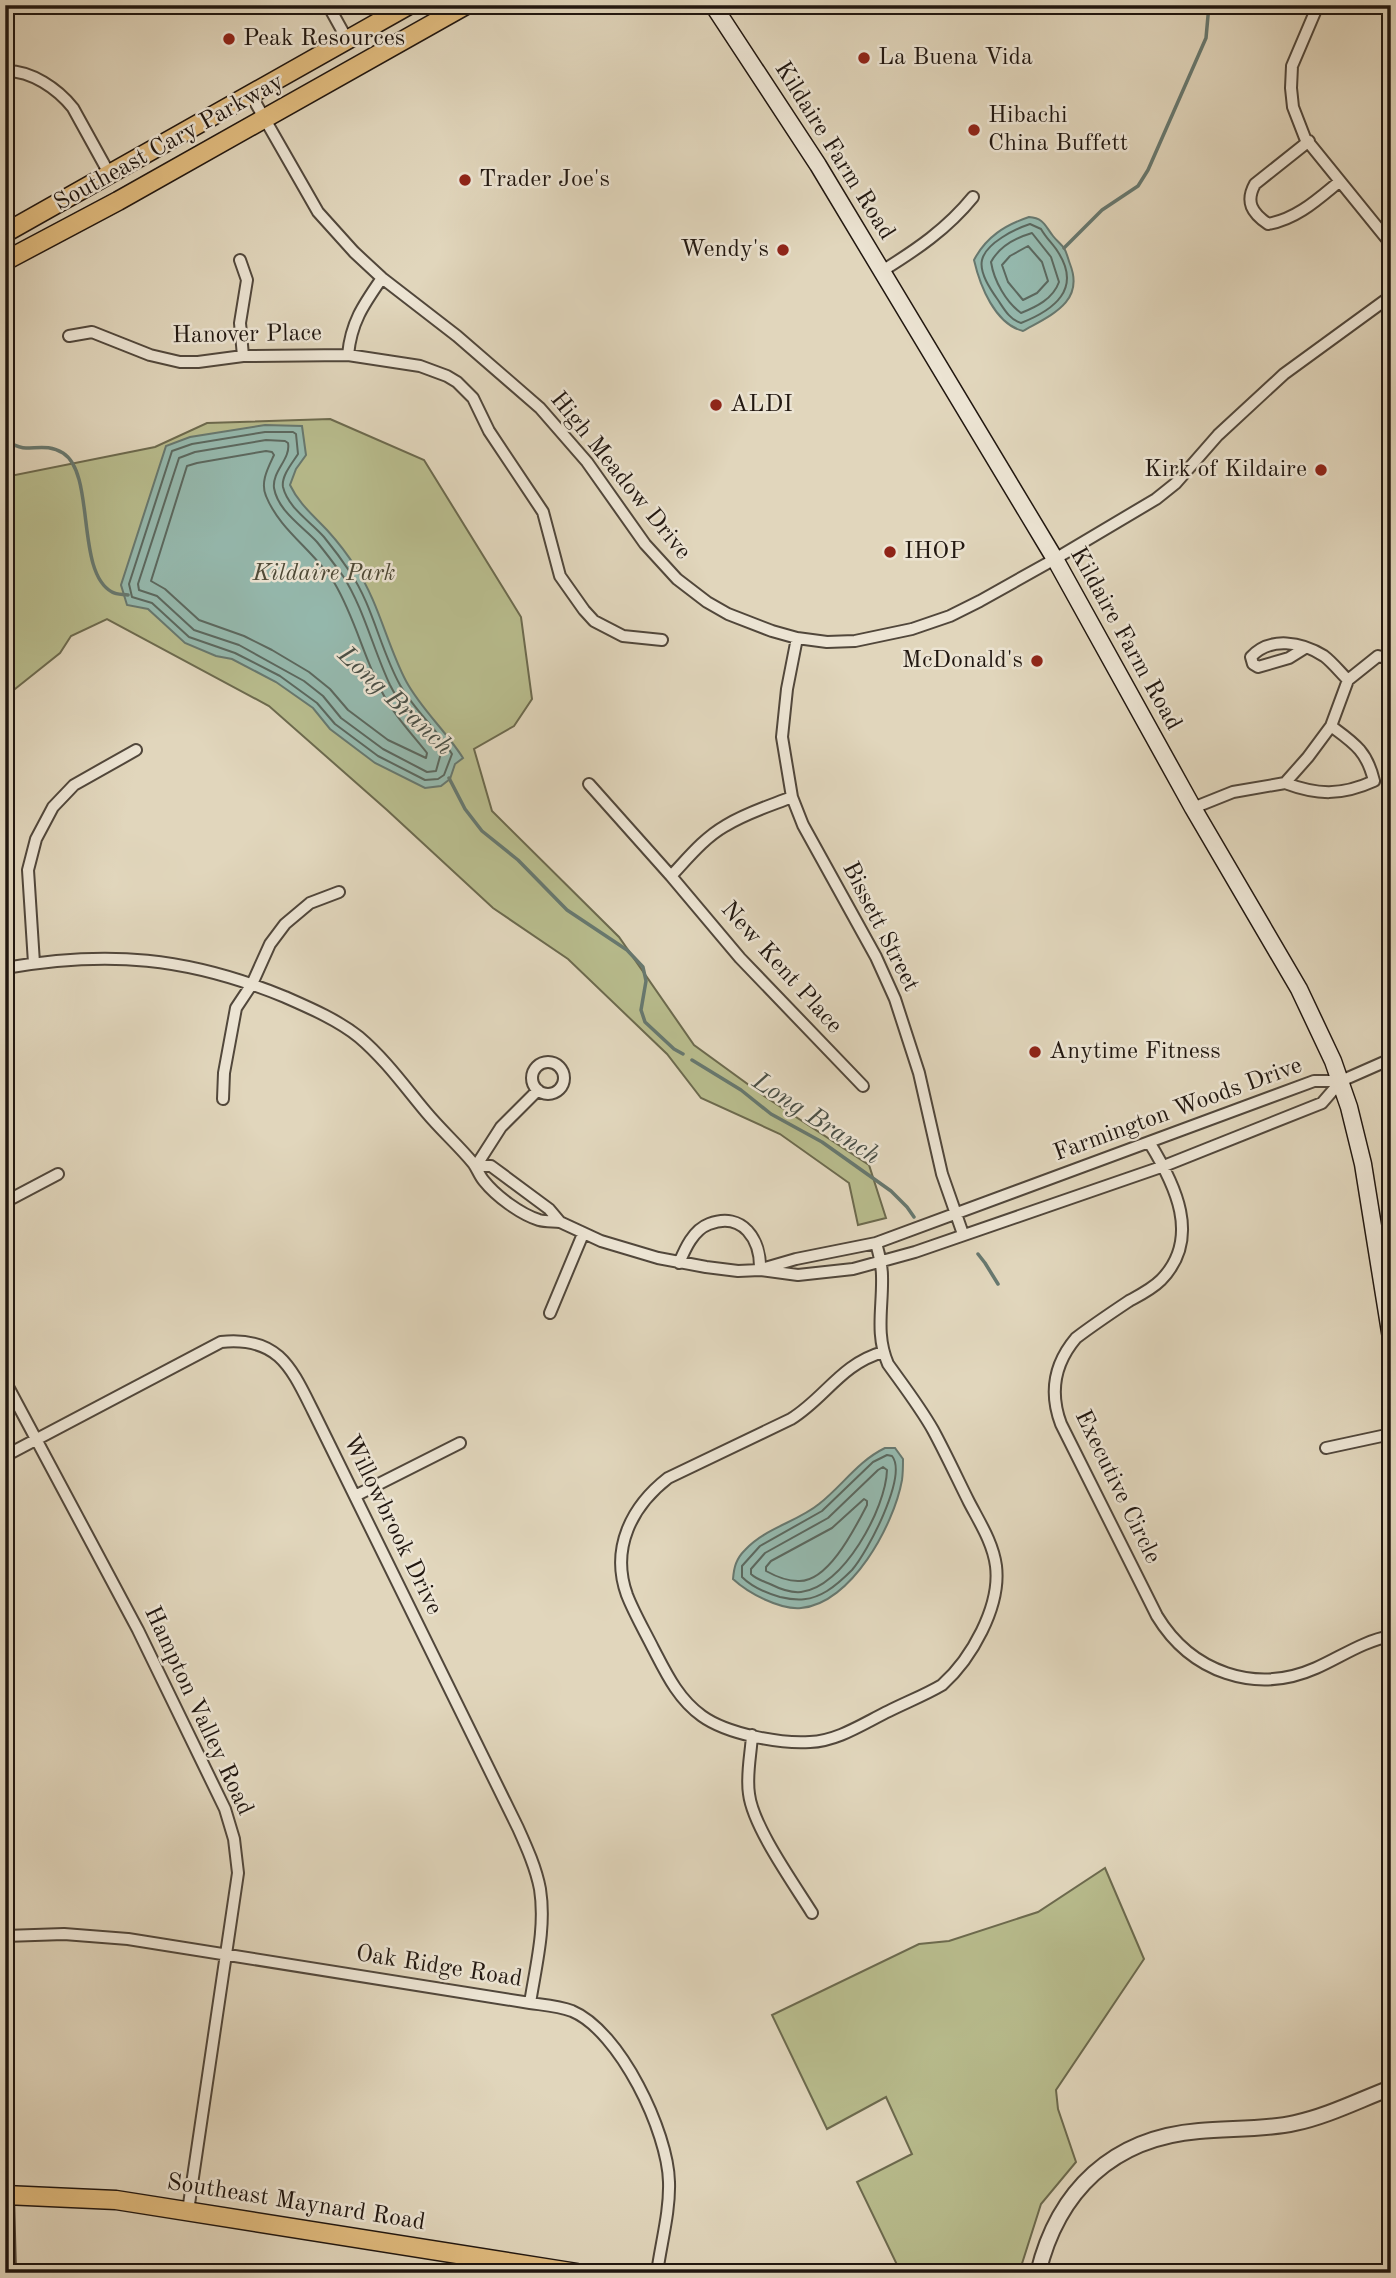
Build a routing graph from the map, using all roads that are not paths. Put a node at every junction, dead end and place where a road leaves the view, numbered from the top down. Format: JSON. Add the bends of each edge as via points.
{"nodes":[{"id":1,"x":328,"y":5,"type":"edge"},
{"id":2,"x":409,"y":5,"type":"edge"},
{"id":3,"x":466,"y":5,"type":"edge"},
{"id":4,"x":713,"y":5,"type":"edge"},
{"id":5,"x":1318,"y":5,"type":"edge"},
{"id":6,"x":348,"y":41,"type":"junction"},
{"id":7,"x":5,"y":71,"type":"edge"},
{"id":8,"x":251,"y":95,"type":"junction"},
{"id":9,"x":265,"y":119,"type":"junction"},
{"id":10,"x":1309,"y":141,"type":"junction"},
{"id":11,"x":110,"y":175,"type":"junction"},
{"id":12,"x":1340,"y":181,"type":"junction"},
{"id":13,"x":973,"y":197,"type":"dead end"},
{"id":14,"x":5,"y":233,"type":"edge"},
{"id":15,"x":1391,"y":244,"type":"edge"},
{"id":16,"x":240,"y":260,"type":"dead end"},
{"id":17,"x":5,"y":261,"type":"edge"},
{"id":18,"x":882,"y":271,"type":"junction"},
{"id":19,"x":382,"y":278,"type":"junction"},
{"id":20,"x":1391,"y":296,"type":"edge"},
{"id":21,"x":69,"y":336,"type":"dead end"},
{"id":22,"x":348,"y":355,"type":"junction"},
{"id":23,"x":243,"y":356,"type":"junction"},
{"id":24,"x":1055,"y":559,"type":"junction"},
{"id":25,"x":662,"y":639,"type":"dead end"},
{"id":26,"x":797,"y":639,"type":"junction"},
{"id":27,"x":1305,"y":648,"type":"dead end"},
{"id":28,"x":1391,"y":659,"type":"edge"},
{"id":29,"x":1348,"y":680,"type":"junction"},
{"id":30,"x":1331,"y":726,"type":"junction"},
{"id":31,"x":136,"y":750,"type":"dead end"},
{"id":32,"x":1285,"y":783,"type":"junction"},
{"id":33,"x":589,"y":784,"type":"dead end"},
{"id":34,"x":792,"y":797,"type":"junction"},
{"id":35,"x":1193,"y":808,"type":"junction"},
{"id":36,"x":671,"y":876,"type":"junction"},
{"id":37,"x":339,"y":892,"type":"dead end"},
{"id":38,"x":34,"y":963,"type":"junction"},
{"id":39,"x":5,"y":968,"type":"edge"},
{"id":40,"x":252,"y":984,"type":"junction"},
{"id":41,"x":1391,"y":1059,"type":"edge"},
{"id":42,"x":1341,"y":1081,"type":"junction"},
{"id":43,"x":863,"y":1086,"type":"dead end"},
{"id":44,"x":538,"y":1090,"type":"dead end"},
{"id":45,"x":223,"y":1099,"type":"dead end"},
{"id":46,"x":1149,"y":1142,"type":"junction"},
{"id":47,"x":476,"y":1166,"type":"junction"},
{"id":48,"x":1164,"y":1166,"type":"junction"},
{"id":49,"x":58,"y":1174,"type":"dead end"},
{"id":50,"x":5,"y":1202,"type":"edge"},
{"id":51,"x":955,"y":1214,"type":"junction"},
{"id":52,"x":561,"y":1222,"type":"junction"},
{"id":53,"x":583,"y":1234,"type":"junction"},
{"id":54,"x":963,"y":1234,"type":"junction"},
{"id":55,"x":876,"y":1243,"type":"junction"},
{"id":56,"x":881,"y":1262,"type":"junction"},
{"id":57,"x":679,"y":1263,"type":"junction"},
{"id":58,"x":760,"y":1270,"type":"junction"},
{"id":59,"x":550,"y":1313,"type":"dead end"},
{"id":60,"x":1391,"y":1338,"type":"edge"},
{"id":61,"x":883,"y":1352,"type":"junction"},
{"id":62,"x":5,"y":1381,"type":"edge"},
{"id":63,"x":1391,"y":1434,"type":"edge"},
{"id":64,"x":36,"y":1439,"type":"junction"},
{"id":65,"x":460,"y":1443,"type":"dead end"},
{"id":66,"x":1326,"y":1448,"type":"dead end"},
{"id":67,"x":5,"y":1455,"type":"edge"},
{"id":68,"x":355,"y":1496,"type":"junction"},
{"id":69,"x":1391,"y":1636,"type":"edge"},
{"id":70,"x":752,"y":1735,"type":"junction"},
{"id":71,"x":812,"y":1913,"type":"dead end"},
{"id":72,"x":5,"y":1936,"type":"edge"},
{"id":73,"x":227,"y":1954,"type":"junction"},
{"id":74,"x":530,"y":2003,"type":"junction"},
{"id":75,"x":1391,"y":2088,"type":"edge"},
{"id":76,"x":6,"y":2195,"type":"edge"},
{"id":77,"x":188,"y":2211,"type":"junction"},
{"id":78,"x":10,"y":2273,"type":"edge"},
{"id":79,"x":577,"y":2273,"type":"edge"},
{"id":80,"x":657,"y":2273,"type":"edge"},
{"id":81,"x":1038,"y":2273,"type":"edge"}],
"edges":[{"from":1,"to":6,"type":"street"},
{"from":2,"to":6,"type":"main road","name":"Southeast Cary Parkway"},
{"from":3,"to":9,"type":"main road","name":"Southeast Cary Parkway"},
{"from":4,"to":18,"type":"main road","name":"Kildaire Farm Road"},
{"from":5,"to":10,"type":"street","via":[[1292,66],[1293,107]]},
{"from":6,"to":8,"type":"main road","name":"Southeast Cary Parkway"},
{"from":7,"to":11,"type":"street","via":[[36,78],[66,99]]},
{"from":8,"to":9,"type":"street","name":"High Meadow Drive"},
{"from":8,"to":11,"type":"main road","name":"Southeast Cary Parkway"},
{"from":9,"to":17,"type":"main road","name":"Southeast Cary Parkway"},
{"from":9,"to":19,"type":"street","name":"High Meadow Drive","via":[[318,212]]},
{"from":10,"to":12,"type":"street"},
{"from":10,"to":12,"type":"street","via":[[1255,184],[1249,203],[1256,216],[1268,224],[1284,221]]},
{"from":11,"to":14,"type":"main road","name":"Southeast Cary Parkway"},
{"from":12,"to":15,"type":"street"},
{"from":13,"to":18,"type":"street","via":[[947,225]]},
{"from":16,"to":23,"type":"street","via":[[247,280],[240,323]]},
{"from":18,"to":24,"type":"main road","name":"Kildaire Farm Road"},
{"from":19,"to":22,"type":"street","name":"Hanover Place","via":[[352,326]]},
{"from":19,"to":26,"type":"street","name":"High Meadow Drive","via":[[540,408],[677,579],[728,614]]},
{"from":20,"to":24,"type":"street","name":"High Meadow Drive","via":[[1284,374],[1156,499]]},
{"from":21,"to":23,"type":"street","name":"Hanover Place","via":[[92,332],[180,362]]},
{"from":22,"to":23,"type":"street","name":"Hanover Place"},
{"from":22,"to":25,"type":"street","name":"Hanover Place","via":[[420,366],[457,382],[473,398],[489,431],[543,512],[561,576],[574,598],[594,621],[623,636]]},
{"from":24,"to":26,"type":"street","name":"High Meadow Drive","via":[[950,616],[912,629],[855,641]]},
{"from":24,"to":35,"type":"main road","name":"Kildaire Farm Road"},
{"from":26,"to":34,"type":"street","name":"Bissett Street","via":[[782,737]]},
{"from":27,"to":29,"type":"street","via":[[1323,656]]},
{"from":28,"to":29,"type":"street","via":[[1378,656]]},
{"from":29,"to":30,"type":"street"},
{"from":30,"to":32,"type":"street"},
{"from":30,"to":32,"type":"street","via":[[1360,748],[1374,781],[1335,792],[1310,792]]},
{"from":31,"to":38,"type":"street","via":[[74,785],[53,807],[36,839],[28,870]]},
{"from":32,"to":35,"type":"street","via":[[1233,792]]},
{"from":33,"to":36,"type":"street","name":"New Kent Place"},
{"from":34,"to":36,"type":"street","via":[[723,827]]},
{"from":34,"to":51,"type":"street","name":"Bissett Street","via":[[895,999]]},
{"from":35,"to":42,"type":"main road","name":"Kildaire Farm Road","via":[[1299,989]]},
{"from":36,"to":43,"type":"street","name":"New Kent Place","via":[[740,958]]},
{"from":37,"to":40,"type":"street","via":[[310,903],[285,924],[270,944]]},
{"from":38,"to":39,"type":"street","name":"Farmington Woods Drive"},
{"from":38,"to":40,"type":"street","name":"Farmington Woods Drive","via":[[144,959]]},
{"from":40,"to":45,"type":"street","via":[[236,1008]]},
{"from":40,"to":47,"type":"street","name":"Farmington Woods Drive","via":[[303,1005],[358,1036]]},
{"from":41,"to":42,"type":"street"},
{"from":42,"to":46,"type":"street","name":"Farmington Woods Drive","via":[[1314,1081]]},
{"from":42,"to":48,"type":"street","name":"Farmington Woods Drive","via":[[1322,1103]]},
{"from":42,"to":60,"type":"main road","name":"Kildaire Farm Road","via":[[1363,1164]]},
{"from":44,"to":47,"type":"street","via":[[501,1127]]},
{"from":46,"to":48,"type":"street","name":"Executive Circle"},
{"from":46,"to":51,"type":"street","name":"Farmington Woods Drive"},
{"from":47,"to":52,"type":"street","name":"Farmington Woods Drive","via":[[491,1166]]},
{"from":47,"to":52,"type":"street","name":"Farmington Woods Drive","via":[[493,1191],[515,1207],[541,1221]]},
{"from":48,"to":54,"type":"street","name":"Farmington Woods Drive"},
{"from":48,"to":69,"type":"street","name":"Executive Circle","via":[[1179,1204],[1179,1249],[1161,1280],[1068,1347],[1054,1383],[1061,1424],[1157,1616],[1175,1642],[1205,1664],[1232,1676],[1279,1679],[1315,1669]]},
{"from":49,"to":50,"type":"street"},
{"from":51,"to":54,"type":"street","name":"Bissett Street"},
{"from":51,"to":55,"type":"street","name":"Farmington Woods Drive"},
{"from":52,"to":53,"type":"street","name":"Farmington Woods Drive"},
{"from":53,"to":57,"type":"street","name":"Farmington Woods Drive"},
{"from":53,"to":59,"type":"street"},
{"from":54,"to":56,"type":"street","name":"Farmington Woods Drive"},
{"from":55,"to":56,"type":"street"},
{"from":55,"to":58,"type":"street","name":"Farmington Woods Drive"},
{"from":56,"to":58,"type":"street","name":"Farmington Woods Drive","via":[[798,1275]]},
{"from":56,"to":61,"type":"street"},
{"from":57,"to":58,"type":"street","name":"Farmington Woods Drive"},
{"from":57,"to":58,"type":"street","via":[[696,1233],[708,1224],[725,1221],[751,1233],[761,1256]]},
{"from":61,"to":70,"type":"street","via":[[933,1430],[988,1538],[996,1568],[992,1604],[970,1653],[932,1690],[827,1740],[791,1742]]},
{"from":61,"to":70,"type":"street","via":[[841,1374],[790,1419],[668,1478],[636,1510],[627,1530],[622,1554],[627,1593],[669,1678],[702,1716]]},
{"from":62,"to":64,"type":"street","name":"Hampton Valley Road"},
{"from":63,"to":66,"type":"street"},
{"from":64,"to":67,"type":"street","name":"Willowbrook Drive"},
{"from":64,"to":68,"type":"street","name":"Willowbrook Drive","via":[[221,1342],[248,1341],[270,1349],[293,1372]]},
{"from":64,"to":73,"type":"street","name":"Hampton Valley Road","via":[[138,1630],[229,1820],[238,1873]]},
{"from":65,"to":68,"type":"street"},
{"from":68,"to":74,"type":"street","name":"Willowbrook Drive","via":[[534,1867],[542,1919]]},
{"from":70,"to":71,"type":"street","via":[[748,1793],[752,1809]]},
{"from":72,"to":73,"type":"street","name":"Oak Ridge Road","via":[[99,1936]]},
{"from":73,"to":74,"type":"street","name":"Oak Ridge Road"},
{"from":73,"to":77,"type":"street","name":"Hampton Valley Road"},
{"from":74,"to":80,"type":"street","name":"Oak Ridge Road","via":[[572,2012],[596,2026],[616,2047],[654,2121],[669,2183]]},
{"from":75,"to":81,"type":"street","via":[[1295,2123],[1176,2134],[1121,2154],[1087,2179],[1064,2207]]},
{"from":76,"to":77,"type":"main road","name":"Southeast Maynard Road","via":[[116,2200]]},
{"from":76,"to":78,"type":"street"},
{"from":77,"to":79,"type":"main road","name":"Southeast Maynard Road"}]}
